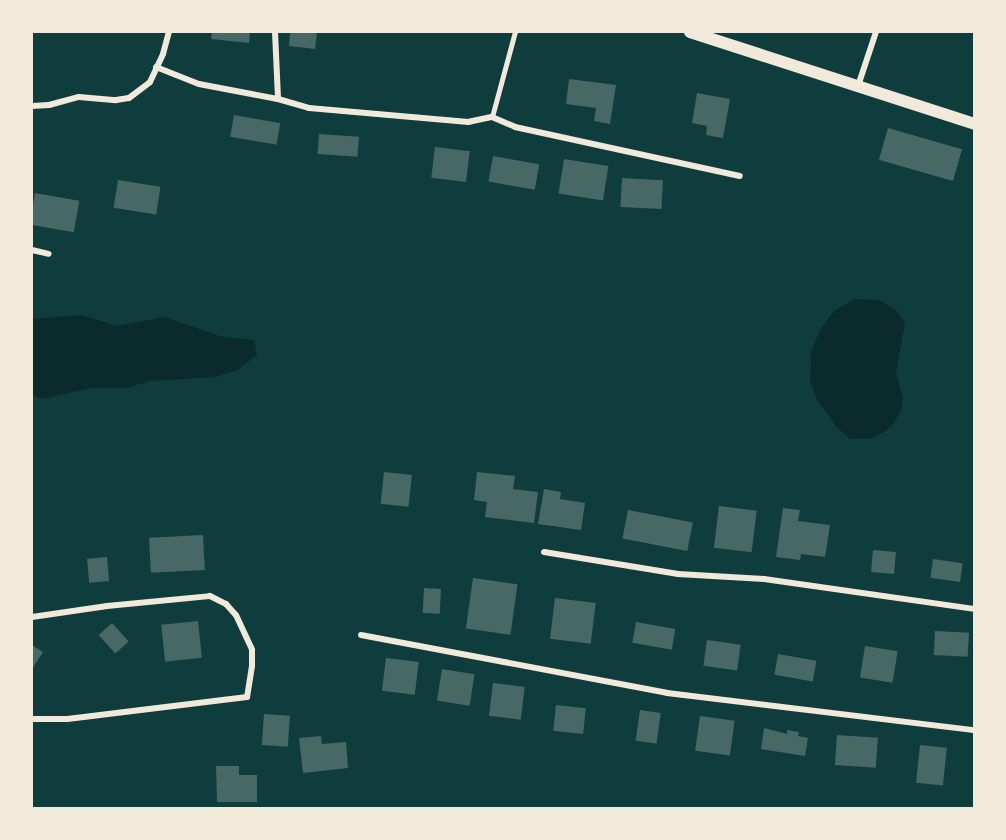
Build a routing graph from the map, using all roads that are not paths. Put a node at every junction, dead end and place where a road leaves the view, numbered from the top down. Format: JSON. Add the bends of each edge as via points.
{"nodes":[{"id":1,"x":169,"y":32,"type":"edge"},
{"id":2,"x":275,"y":32,"type":"edge"},
{"id":3,"x":515,"y":32,"type":"edge"},
{"id":4,"x":690,"y":32,"type":"edge"},
{"id":5,"x":876,"y":32,"type":"edge"},
{"id":6,"x":156,"y":67,"type":"junction"},
{"id":7,"x":858,"y":86,"type":"junction"},
{"id":8,"x":279,"y":99,"type":"junction"},
{"id":9,"x":32,"y":106,"type":"edge"},
{"id":10,"x":492,"y":117,"type":"junction"},
{"id":11,"x":975,"y":124,"type":"edge"},
{"id":12,"x":740,"y":176,"type":"dead end"},
{"id":13,"x":32,"y":250,"type":"edge"},
{"id":14,"x":49,"y":254,"type":"dead end"},
{"id":15,"x":544,"y":552,"type":"dead end"},
{"id":16,"x":975,"y":609,"type":"edge"},
{"id":17,"x":32,"y":617,"type":"edge"},
{"id":18,"x":361,"y":635,"type":"dead end"},
{"id":19,"x":32,"y":719,"type":"edge"},
{"id":20,"x":975,"y":730,"type":"edge"}],
"edges":[{"from":1,"to":6,"type":"street"},
{"from":2,"to":8,"type":"street"},
{"from":3,"to":10,"type":"lane"},
{"from":4,"to":7,"type":"main road"},
{"from":5,"to":7,"type":"street"},
{"from":6,"to":8,"type":"street","via":[[199,84]]},
{"from":6,"to":9,"type":"street","via":[[150,82],[129,98],[79,98]]},
{"from":7,"to":11,"type":"main road"},
{"from":8,"to":10,"type":"street","via":[[309,108],[468,122]]},
{"from":10,"to":12,"type":"street","via":[[537,133]]},
{"from":13,"to":14,"type":"street"},
{"from":15,"to":16,"type":"street","via":[[678,574],[764,579]]},
{"from":17,"to":19,"type":"street","via":[[210,597],[226,604],[236,615],[252,650],[247,696],[67,719]]},
{"from":18,"to":20,"type":"street","via":[[667,693]]}]}
